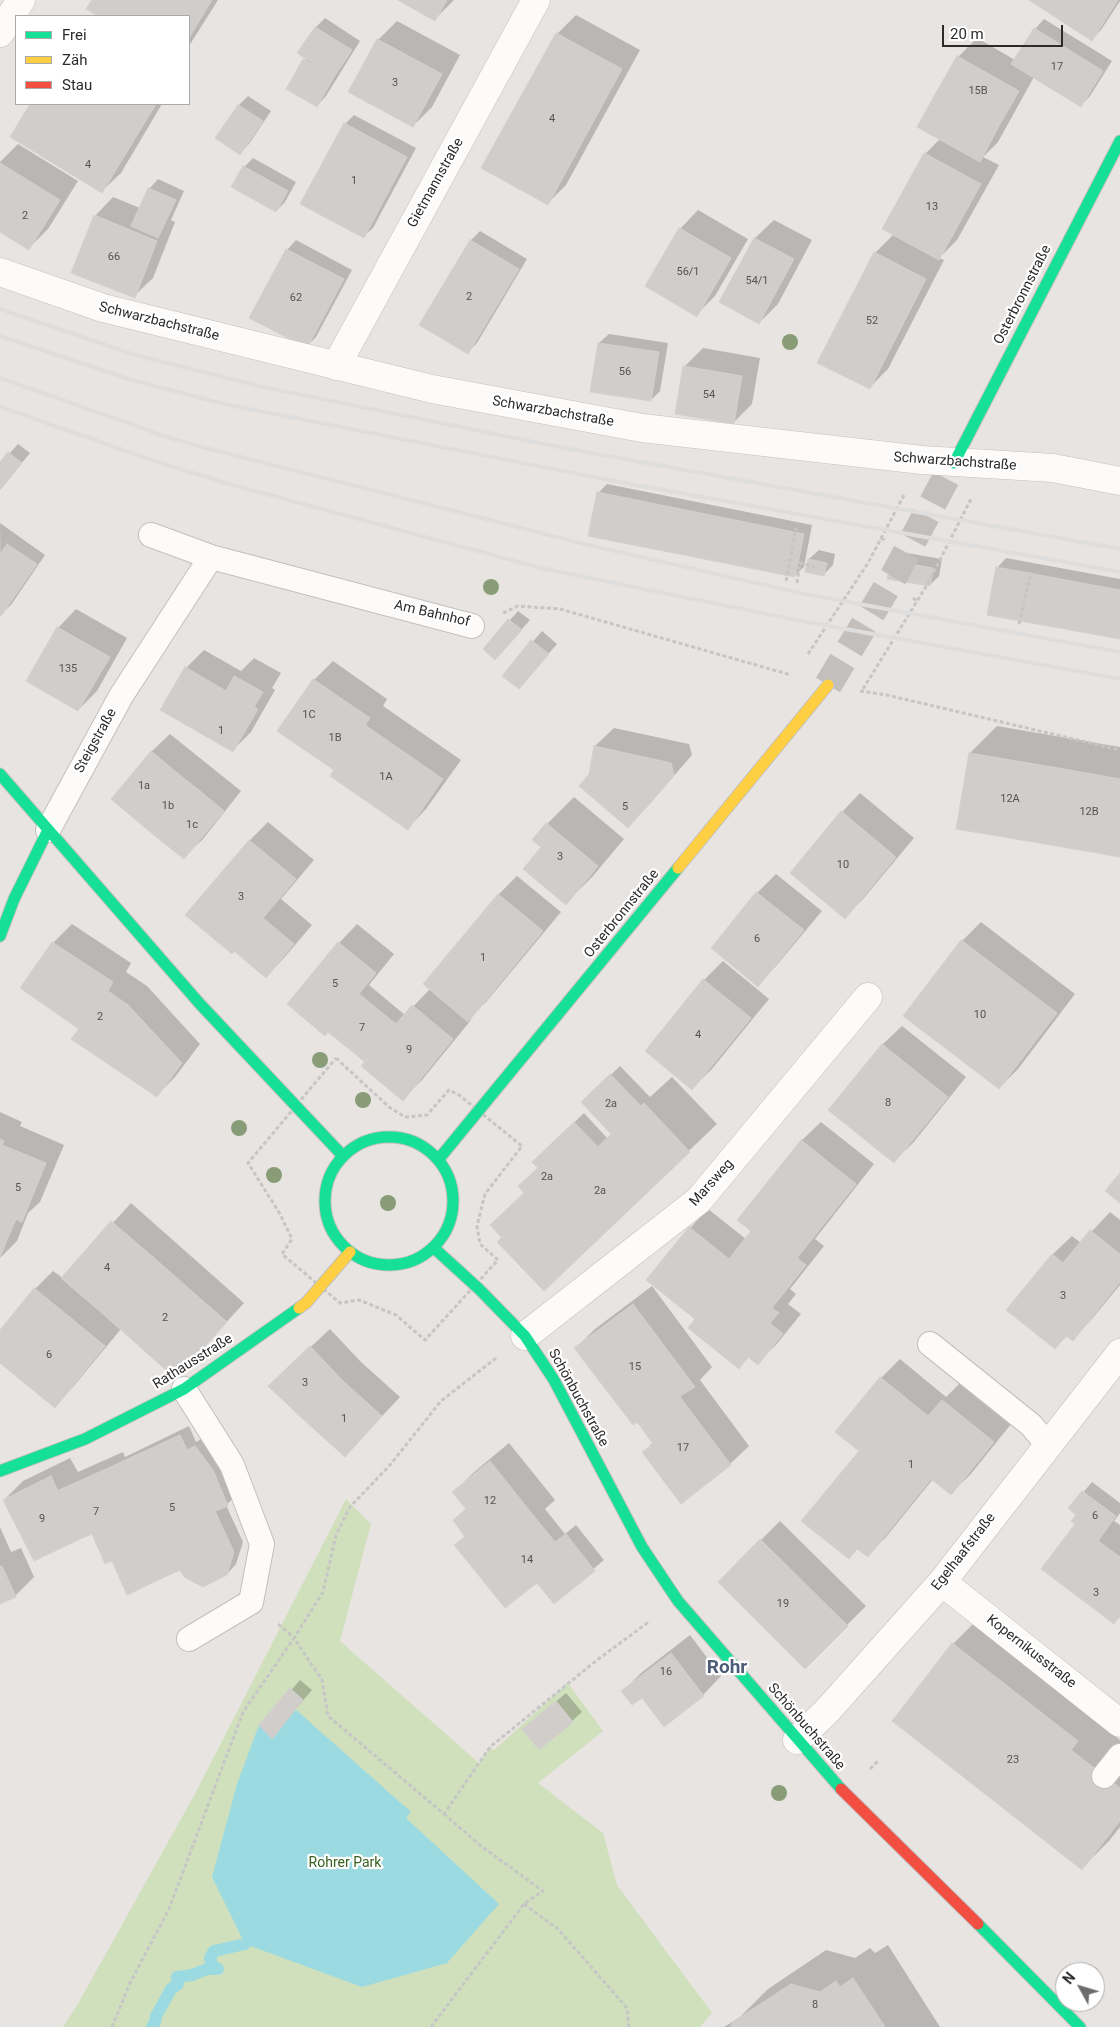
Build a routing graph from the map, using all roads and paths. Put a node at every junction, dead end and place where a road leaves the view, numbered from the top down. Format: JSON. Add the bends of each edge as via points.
{"nodes":[{"id":1,"x":20,"y":0,"type":"edge"},
{"id":2,"x":536,"y":0,"type":"edge"},
{"id":3,"x":0,"y":33,"type":"edge"},
{"id":4,"x":1120,"y":141,"type":"edge"},
{"id":5,"x":0,"y":272,"type":"edge"},
{"id":6,"x":336,"y":366,"type":"junction"},
{"id":7,"x":922,"y":460,"type":"junction"},
{"id":8,"x":954,"y":463,"type":"junction"},
{"id":9,"x":989,"y":465,"type":"junction"},
{"id":10,"x":1120,"y":481,"type":"edge"},
{"id":11,"x":796,"y":528,"type":"dead end"},
{"id":12,"x":151,"y":535,"type":"dead end"},
{"id":13,"x":880,"y":538,"type":"junction"},
{"id":14,"x":886,"y":541,"type":"dead end"},
{"id":15,"x":211,"y":557,"type":"junction"},
{"id":16,"x":815,"y":567,"type":"dead end"},
{"id":17,"x":1031,"y":572,"type":"dead end"},
{"id":18,"x":786,"y":581,"type":"dead end"},
{"id":19,"x":797,"y":584,"type":"dead end"},
{"id":20,"x":913,"y":598,"type":"dead end"},
{"id":21,"x":918,"y":601,"type":"junction"},
{"id":22,"x":1019,"y":624,"type":"dead end"},
{"id":23,"x":472,"y":626,"type":"joint"},
{"id":24,"x":805,"y":659,"type":"dead end"},
{"id":25,"x":876,"y":660,"type":"dead end"},
{"id":26,"x":880,"y":663,"type":"junction"},
{"id":27,"x":828,"y":685,"type":"junction"},
{"id":28,"x":862,"y":691,"type":"junction"},
{"id":29,"x":1120,"y":750,"type":"edge"},
{"id":30,"x":0,"y":774,"type":"edge"},
{"id":31,"x":48,"y":830,"type":"junction"},
{"id":32,"x":0,"y":936,"type":"edge"},
{"id":33,"x":868,"y":997,"type":"dead end"},
{"id":34,"x":296,"y":1105,"type":"junction"},
{"id":35,"x":479,"y":1112,"type":"junction"},
{"id":36,"x":343,"y":1156,"type":"junction"},
{"id":37,"x":438,"y":1160,"type":"junction"},
{"id":38,"x":434,"y":1248,"type":"junction"},
{"id":39,"x":350,"y":1252,"type":"junction"},
{"id":40,"x":474,"y":1285,"type":"junction"},
{"id":41,"x":321,"y":1287,"type":"junction"},
{"id":42,"x":524,"y":1336,"type":"junction"},
{"id":43,"x":930,"y":1344,"type":"dead end"},
{"id":44,"x":1120,"y":1353,"type":"edge"},
{"id":45,"x":184,"y":1389,"type":"junction"},
{"id":46,"x":1048,"y":1445,"type":"junction"},
{"id":47,"x":0,"y":1471,"type":"edge"},
{"id":48,"x":942,"y":1582,"type":"junction"},
{"id":49,"x":678,"y":1601,"type":"junction"},
{"id":50,"x":251,"y":1602,"type":"junction"},
{"id":51,"x":189,"y":1638,"type":"dead end"},
{"id":52,"x":294,"y":1638,"type":"junction"},
{"id":53,"x":1120,"y":1723,"type":"edge"},
{"id":54,"x":797,"y":1740,"type":"junction"},
{"id":55,"x":1120,"y":1756,"type":"edge"},
{"id":56,"x":1104,"y":1776,"type":"dead end"},
{"id":57,"x":444,"y":1814,"type":"junction"},
{"id":58,"x":524,"y":1904,"type":"junction"},
{"id":59,"x":112,"y":2027,"type":"edge"},
{"id":60,"x":431,"y":2027,"type":"edge"},
{"id":61,"x":630,"y":2027,"type":"edge"},
{"id":62,"x":1080,"y":2027,"type":"edge"}],
"edges":[{"from":1,"to":3,"type":"street"},
{"from":2,"to":6,"type":"street","name":"Gietmannstraße"},
{"from":4,"to":8,"type":"main road","name":"Osterbronnstraße"},
{"from":5,"to":6,"type":"street","name":"Schwarzbachstraße","via":[[103,308]]},
{"from":6,"to":7,"type":"street","name":"Schwarzbachstraße","via":[[432,390],[642,428]]},
{"from":7,"to":8,"type":"street","name":"Schwarzbachstraße"},
{"from":7,"to":13,"type":"path"},
{"from":8,"to":9,"type":"street","name":"Schwarzbachstraße"},
{"from":9,"to":10,"type":"street","name":"Schwarzbachstraße","via":[[1053,468]]},
{"from":9,"to":21,"type":"path"},
{"from":11,"to":18,"type":"path"},
{"from":12,"to":15,"type":"lane","name":"Am Bahnhof"},
{"from":13,"to":14,"type":"path"},
{"from":13,"to":24,"type":"path","via":[[868,563]]},
{"from":15,"to":23,"type":"lane","name":"Am Bahnhof"},
{"from":15,"to":31,"type":"lane","name":"Steigstraße","via":[[121,696]]},
{"from":16,"to":19,"type":"path","via":[[800,563]]},
{"from":17,"to":22,"type":"path"},
{"from":20,"to":21,"type":"path"},
{"from":21,"to":26,"type":"path"},
{"from":23,"to":27,"type":"path","name":"Am Bahnhof","via":[[518,606],[560,609]]},
{"from":25,"to":26,"type":"path"},
{"from":26,"to":28,"type":"path"},
{"from":27,"to":28,"type":"path","name":"Am Bahnhof"},
{"from":27,"to":35,"type":"main road","name":"Osterbronnstraße"},
{"from":28,"to":29,"type":"path","name":"Am Bahnhof"},
{"from":30,"to":31,"type":"main road"},
{"from":31,"to":32,"type":"main road","name":"Steigstraße","via":[[14,899]]},
{"from":31,"to":34,"type":"main road","via":[[200,1004]]},
{"from":33,"to":42,"type":"street","name":"Marsweg","via":[[699,1200]]},
{"from":34,"to":35,"type":"path","via":[[336,1058],[389,1107],[405,1117],[426,1115],[449,1090]]},
{"from":34,"to":36,"type":"main road"},
{"from":34,"to":41,"type":"path","via":[[248,1163],[292,1239],[282,1254]]},
{"from":35,"to":37,"type":"main road","name":"Osterbronnstraße"},
{"from":35,"to":40,"type":"path","via":[[522,1146],[484,1194],[477,1226],[480,1244],[498,1260]]},
{"from":36,"to":37,"type":"main road","via":[[364,1141],[389,1136],[414,1141]]},
{"from":36,"to":39,"type":"main road","via":[[329,1179],[324,1206],[332,1232]]},
{"from":37,"to":38,"type":"main road","via":[[449,1176],[454,1202],[448,1226]]},
{"from":38,"to":39,"type":"main road","via":[[415,1260],[392,1265],[370,1263]]},
{"from":38,"to":40,"type":"main road","name":"Schönbuchstraße"},
{"from":39,"to":41,"type":"main road","name":"Rathausstraße"},
{"from":40,"to":41,"type":"path","via":[[425,1340],[396,1316],[359,1300],[340,1303]]},
{"from":40,"to":42,"type":"main road","name":"Schönbuchstraße"},
{"from":41,"to":45,"type":"main road","name":"Rathausstraße","via":[[288,1317]]},
{"from":42,"to":49,"type":"main road","name":"Schönbuchstraße","via":[[554,1380],[642,1547]]},
{"from":42,"to":52,"type":"path","via":[[441,1401],[390,1465],[350,1507],[336,1535],[323,1592]]},
{"from":43,"to":46,"type":"lane","via":[[1030,1425]]},
{"from":44,"to":46,"type":"street","name":"Egelhaafstraße"},
{"from":45,"to":47,"type":"main road","name":"Rathausstraße","via":[[85,1439]]},
{"from":45,"to":50,"type":"lane","via":[[232,1465],[262,1544]]},
{"from":46,"to":48,"type":"street","name":"Egelhaafstraße"},
{"from":48,"to":53,"type":"street","name":"Kopernikusstraße"},
{"from":48,"to":54,"type":"street","name":"Egelhaafstraße"},
{"from":49,"to":54,"type":"main road","name":"Schönbuchstraße"},
{"from":49,"to":57,"type":"path","via":[[597,1660],[490,1747]]},
{"from":50,"to":51,"type":"lane"},
{"from":50,"to":52,"type":"path"},
{"from":52,"to":57,"type":"path","via":[[322,1680],[328,1716]]},
{"from":52,"to":59,"type":"path","via":[[243,1712],[169,1909],[130,1983]]},
{"from":54,"to":62,"type":"main road","name":"Schönbuchstraße","via":[[845,1793]]},
{"from":55,"to":56,"type":"lane"},
{"from":57,"to":58,"type":"path","via":[[542,1891]]},
{"from":58,"to":60,"type":"path"},
{"from":58,"to":61,"type":"path","via":[[558,1929],[627,2008]]}]}
